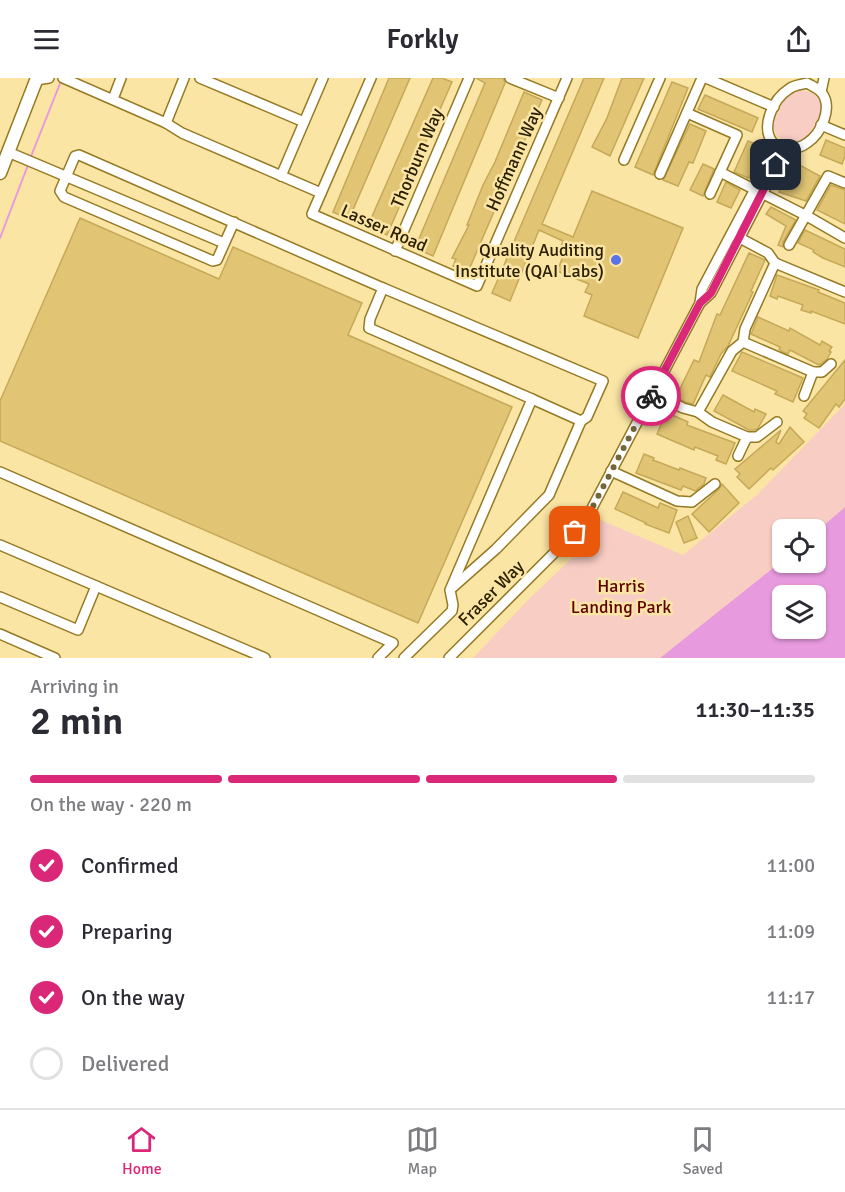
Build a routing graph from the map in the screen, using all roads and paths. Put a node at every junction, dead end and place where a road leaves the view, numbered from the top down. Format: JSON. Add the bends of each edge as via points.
{"nodes":[{"id":1,"x":49,"y":78,"type":"edge"},
{"id":2,"x":121,"y":78,"type":"edge"},
{"id":3,"x":184,"y":78,"type":"edge"},
{"id":4,"x":200,"y":78,"type":"edge"},
{"id":5,"x":323,"y":78,"type":"edge"},
{"id":6,"x":371,"y":78,"type":"edge"},
{"id":7,"x":469,"y":78,"type":"edge"},
{"id":8,"x":510,"y":78,"type":"edge"},
{"id":9,"x":567,"y":78,"type":"edge"},
{"id":10,"x":660,"y":78,"type":"edge"},
{"id":11,"x":704,"y":78,"type":"edge"},
{"id":12,"x":824,"y":78,"type":"edge"},
{"id":13,"x":37,"y":79,"type":"edge"},
{"id":14,"x":67,"y":79,"type":"edge"},
{"id":15,"x":809,"y":80,"type":"edge"},
{"id":16,"x":821,"y":92,"type":"junction"},
{"id":17,"x":559,"y":98,"type":"junction"},
{"id":18,"x":112,"y":99,"type":"junction"},
{"id":19,"x":774,"y":107,"type":"junction"},
{"id":20,"x":687,"y":113,"type":"junction"},
{"id":21,"x":304,"y":122,"type":"junction"},
{"id":22,"x":166,"y":123,"type":"junction"},
{"id":23,"x":821,"y":124,"type":"junction"},
{"id":24,"x":845,"y":135,"type":"edge"},
{"id":25,"x":774,"y":145,"type":"junction"},
{"id":26,"x":785,"y":150,"type":"junction"},
{"id":27,"x":8,"y":152,"type":"junction"},
{"id":28,"x":624,"y":160,"type":"dead end"},
{"id":29,"x":720,"y":172,"type":"junction"},
{"id":30,"x":0,"y":173,"type":"edge"},
{"id":31,"x":660,"y":174,"type":"dead end"},
{"id":32,"x":66,"y":176,"type":"junction"},
{"id":33,"x":281,"y":176,"type":"junction"},
{"id":34,"x":845,"y":183,"type":"edge"},
{"id":35,"x":759,"y":191,"type":"junction"},
{"id":36,"x":321,"y":193,"type":"junction"},
{"id":37,"x":710,"y":194,"type":"dead end"},
{"id":38,"x":807,"y":216,"type":"junction"},
{"id":39,"x":234,"y":222,"type":"junction"},
{"id":40,"x":736,"y":236,"type":"junction"},
{"id":41,"x":845,"y":238,"type":"edge"},
{"id":42,"x":224,"y":243,"type":"junction"},
{"id":43,"x":789,"y":245,"type":"dead end"},
{"id":44,"x":395,"y":251,"type":"junction"},
{"id":45,"x":775,"y":263,"type":"junction"},
{"id":46,"x":477,"y":286,"type":"joint"},
{"id":47,"x":383,"y":288,"type":"junction"},
{"id":48,"x":845,"y":292,"type":"edge"},
{"id":49,"x":743,"y":342,"type":"junction"},
{"id":50,"x":831,"y":364,"type":"dead end"},
{"id":51,"x":813,"y":372,"type":"junction"},
{"id":52,"x":653,"y":392,"type":"junction"},
{"id":53,"x":804,"y":396,"type":"dead end"},
{"id":54,"x":532,"y":399,"type":"junction"},
{"id":55,"x":698,"y":412,"type":"junction"},
{"id":56,"x":581,"y":421,"type":"junction"},
{"id":57,"x":777,"y":422,"type":"dead end"},
{"id":58,"x":747,"y":437,"type":"junction"},
{"id":59,"x":738,"y":456,"type":"dead end"},
{"id":60,"x":611,"y":471,"type":"junction"},
{"id":61,"x":0,"y":472,"type":"edge"},
{"id":62,"x":715,"y":484,"type":"dead end"},
{"id":63,"x":0,"y":545,"type":"edge"},
{"id":64,"x":96,"y":586,"type":"junction"},
{"id":65,"x":450,"y":590,"type":"junction"},
{"id":66,"x":0,"y":597,"type":"edge"},
{"id":67,"x":0,"y":634,"type":"edge"},
{"id":68,"x":55,"y":658,"type":"edge"},
{"id":69,"x":265,"y":658,"type":"edge"},
{"id":70,"x":378,"y":658,"type":"edge"},
{"id":71,"x":404,"y":658,"type":"edge"},
{"id":72,"x":449,"y":658,"type":"edge"}],
"edges":[{"from":1,"to":13,"type":"street"},
{"from":2,"to":18,"type":"street"},
{"from":3,"to":22,"type":"street"},
{"from":4,"to":21,"type":"street"},
{"from":5,"to":21,"type":"street"},
{"from":6,"to":36,"type":"street"},
{"from":7,"to":44,"type":"street","name":"Thorburn Way"},
{"from":8,"to":17,"type":"street"},
{"from":9,"to":17,"type":"street","name":"Hoffmann Way"},
{"from":10,"to":28,"type":"street"},
{"from":11,"to":19,"type":"street"},
{"from":11,"to":20,"type":"street"},
{"from":12,"to":16,"type":"street"},
{"from":13,"to":27,"type":"main road"},
{"from":14,"to":18,"type":"street"},
{"from":15,"to":16,"type":"street"},
{"from":15,"to":19,"type":"street","via":[[786,90]]},
{"from":16,"to":23,"type":"street","via":[[827,107]]},
{"from":17,"to":46,"type":"street","name":"Hoffmann Way"},
{"from":18,"to":22,"type":"street"},
{"from":19,"to":25,"type":"street","via":[[768,127]]},
{"from":20,"to":29,"type":"street","via":[[737,135]]},
{"from":20,"to":31,"type":"street"},
{"from":21,"to":33,"type":"street"},
{"from":22,"to":33,"type":"street"},
{"from":23,"to":24,"type":"street"},
{"from":23,"to":26,"type":"street","via":[[809,142]]},
{"from":25,"to":26,"type":"street"},
{"from":25,"to":35,"type":"street","name":"Fraser Way"},
{"from":26,"to":35,"type":"street","name":"Fraser Way"},
{"from":27,"to":30,"type":"main road"},
{"from":27,"to":32,"type":"street"},
{"from":29,"to":35,"type":"street"},
{"from":29,"to":37,"type":"street"},
{"from":32,"to":39,"type":"street","via":[[79,155]]},
{"from":32,"to":42,"type":"street"},
{"from":32,"to":42,"type":"street","via":[[61,195],[213,261]]},
{"from":33,"to":36,"type":"street"},
{"from":34,"to":38,"type":"street","via":[[828,176]]},
{"from":35,"to":38,"type":"street"},
{"from":35,"to":40,"type":"street","name":"Fraser Way"},
{"from":36,"to":44,"type":"street","name":"Lasser Road","via":[[312,214]]},
{"from":38,"to":41,"type":"street"},
{"from":38,"to":43,"type":"street"},
{"from":39,"to":42,"type":"street"},
{"from":39,"to":47,"type":"street"},
{"from":40,"to":45,"type":"street","via":[[768,253]]},
{"from":40,"to":52,"type":"street","name":"Fraser Way","via":[[711,293],[700,303]]},
{"from":44,"to":46,"type":"street","name":"Lasser Road"},
{"from":45,"to":48,"type":"street"},
{"from":45,"to":49,"type":"street","via":[[745,329]]},
{"from":47,"to":54,"type":"street","via":[[369,328]]},
{"from":47,"to":56,"type":"street","via":[[603,381],[587,417]]},
{"from":49,"to":51,"type":"street"},
{"from":49,"to":55,"type":"street","via":[[732,351]]},
{"from":50,"to":51,"type":"street","via":[[822,372]]},
{"from":51,"to":53,"type":"street"},
{"from":52,"to":55,"type":"street"},
{"from":52,"to":60,"type":"street","name":"Fraser Way"},
{"from":54,"to":56,"type":"street"},
{"from":54,"to":65,"type":"street"},
{"from":55,"to":58,"type":"street"},
{"from":56,"to":65,"type":"street","via":[[549,495]]},
{"from":57,"to":58,"type":"street","via":[[757,437]]},
{"from":58,"to":59,"type":"street"},
{"from":60,"to":62,"type":"street","via":[[677,501],[692,502]]},
{"from":60,"to":72,"type":"street","name":"Fraser Way","via":[[575,532]]},
{"from":61,"to":70,"type":"street","via":[[393,643]]},
{"from":63,"to":64,"type":"street"},
{"from":64,"to":66,"type":"street","via":[[78,630]]},
{"from":64,"to":69,"type":"street"},
{"from":65,"to":71,"type":"street","via":[[452,611]]},
{"from":67,"to":68,"type":"street"}]}
